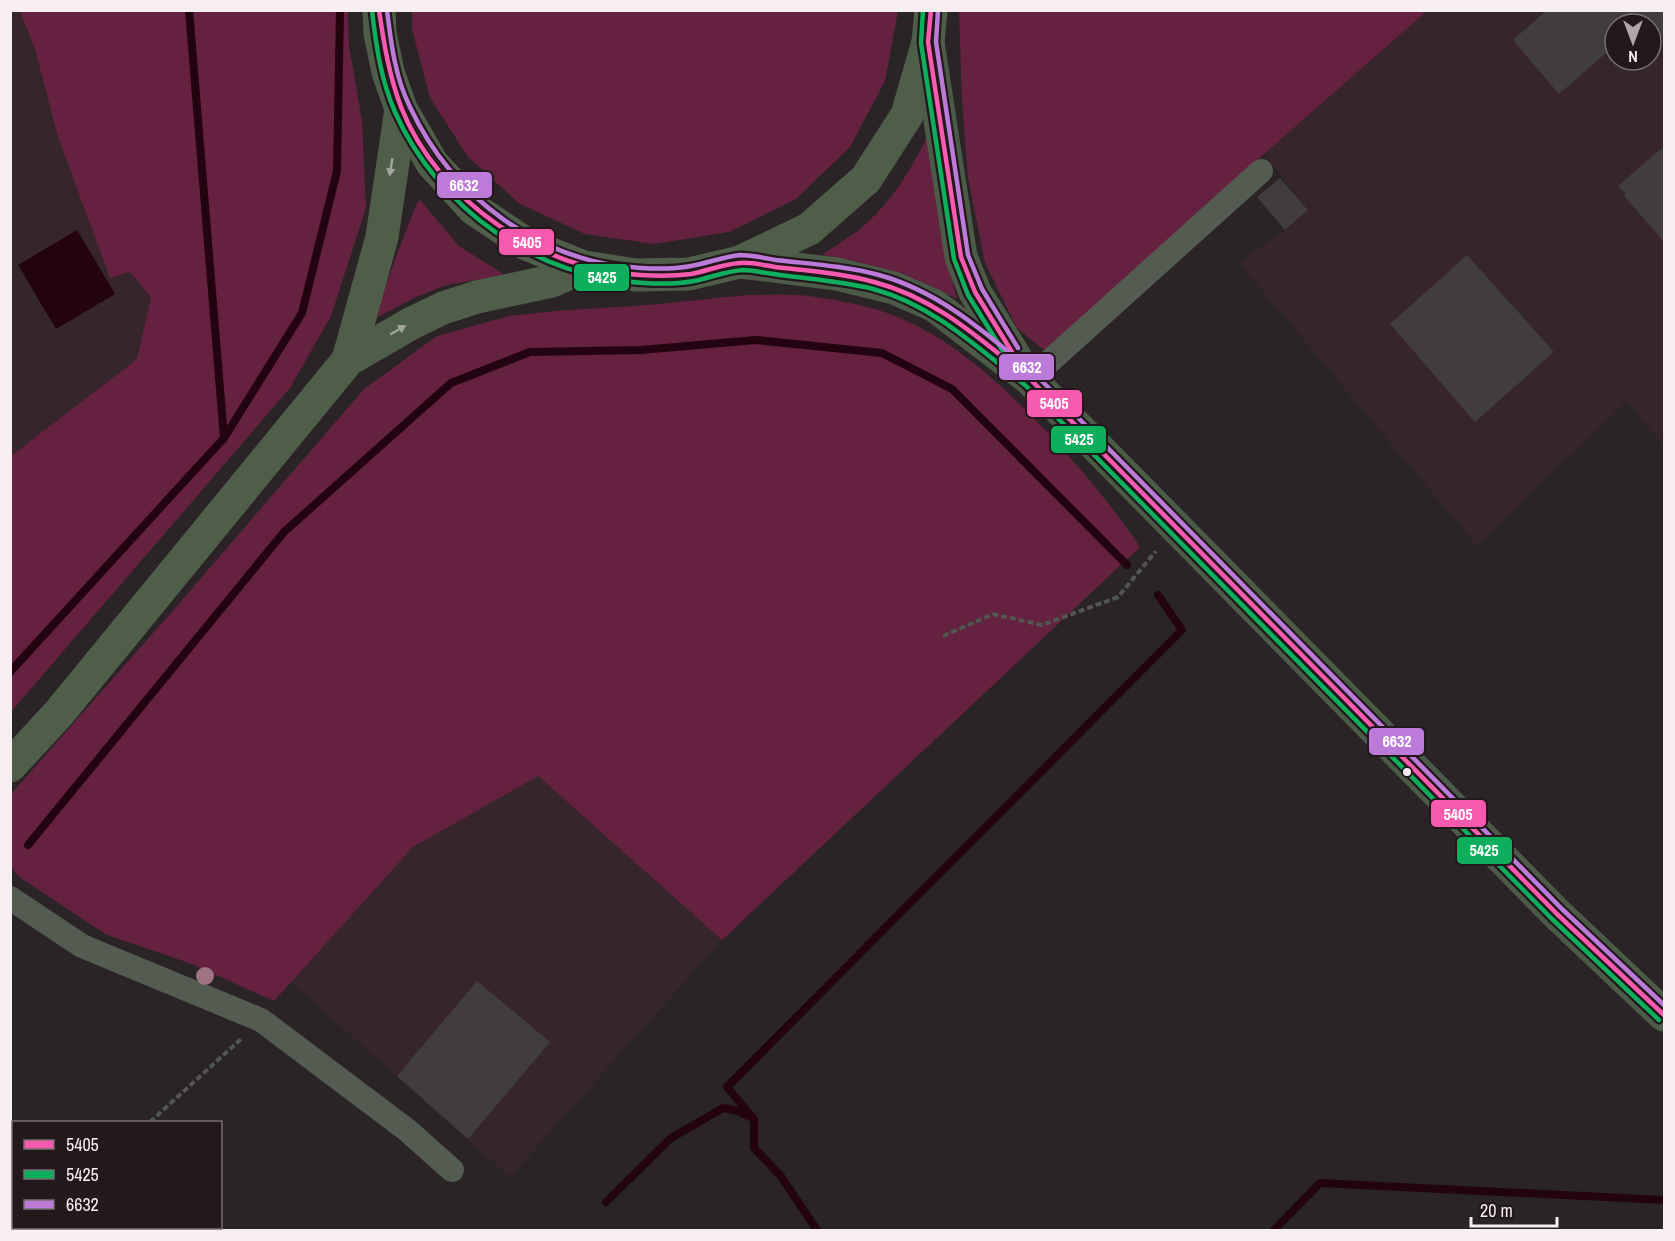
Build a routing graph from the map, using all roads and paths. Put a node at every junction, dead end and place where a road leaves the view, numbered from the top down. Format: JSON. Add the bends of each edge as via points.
{"nodes":[{"id":1,"x":379,"y":10,"type":"edge"},
{"id":2,"x":930,"y":26,"type":"edge"},
{"id":3,"x":401,"y":110,"type":"junction"},
{"id":4,"x":1261,"y":171,"type":"dead end"},
{"id":5,"x":740,"y":262,"type":"junction"},
{"id":6,"x":584,"y":267,"type":"junction"},
{"id":7,"x":348,"y":360,"type":"junction"},
{"id":8,"x":1030,"y":379,"type":"junction"},
{"id":9,"x":1175,"y":527,"type":"junction"},
{"id":10,"x":943,"y":636,"type":"dead end"},
{"id":11,"x":10,"y":766,"type":"edge"},
{"id":12,"x":10,"y":898,"type":"edge"},
{"id":13,"x":1665,"y":1015,"type":"edge"},
{"id":14,"x":261,"y":1020,"type":"junction"},
{"id":15,"x":151,"y":1121,"type":"edge"},
{"id":16,"x":452,"y":1170,"type":"dead end"}],
"edges":[{"from":1,"to":3,"type":"highway","via":[[388,72]]},
{"from":2,"to":5,"type":"highway","via":[[907,115],[866,179],[809,229]]},
{"from":2,"to":8,"type":"main road","via":[[961,257],[975,292]]},
{"from":3,"to":6,"type":"highway","via":[[432,164],[474,209],[526,244]]},
{"from":3,"to":7,"type":"highway","one_way":true,"via":[[382,237]]},
{"from":4,"to":8,"type":"street"},
{"from":5,"to":6,"type":"highway","via":[[688,274],[636,275]]},
{"from":5,"to":8,"type":"main road","via":[[837,274],[894,288],[935,306]]},
{"from":7,"to":6,"type":"highway","one_way":true,"via":[[443,308],[552,281]]},
{"from":7,"to":11,"type":"highway","via":[[66,704]]},
{"from":8,"to":9,"type":"main road"},
{"from":9,"to":10,"type":"path","via":[[1118,597],[1042,625],[993,614]]},
{"from":9,"to":13,"type":"main road","via":[[1557,914]]},
{"from":12,"to":14,"type":"street","via":[[81,946]]},
{"from":14,"to":15,"type":"path"},
{"from":14,"to":16,"type":"street","via":[[407,1130]]}]}
